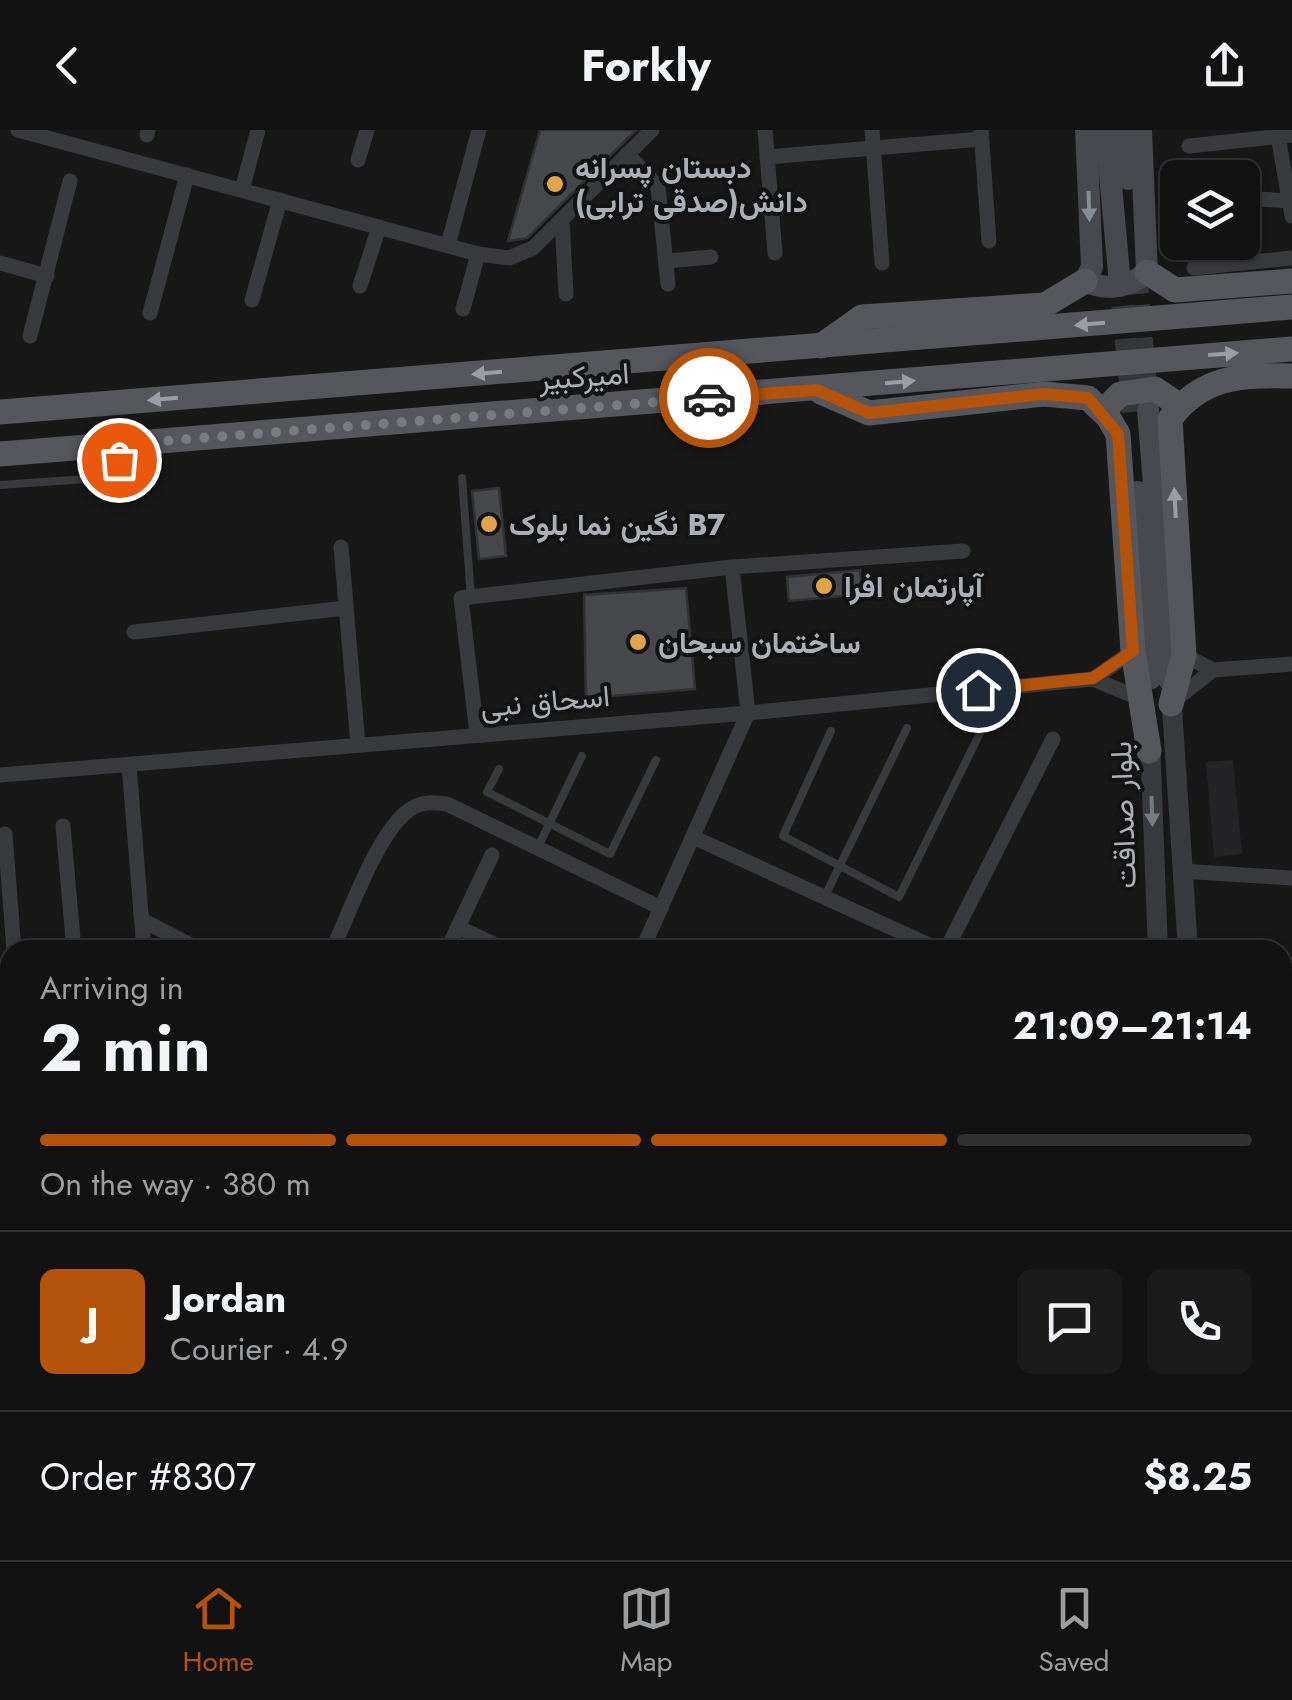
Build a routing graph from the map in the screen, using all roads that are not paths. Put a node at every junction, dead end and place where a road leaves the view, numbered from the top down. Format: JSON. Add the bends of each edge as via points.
{"nodes":[{"id":1,"x":18,"y":130,"type":"edge"},
{"id":2,"x":258,"y":130,"type":"edge"},
{"id":3,"x":367,"y":130,"type":"edge"},
{"id":4,"x":479,"y":130,"type":"edge"},
{"id":5,"x":652,"y":130,"type":"edge"},
{"id":6,"x":765,"y":130,"type":"edge"},
{"id":7,"x":872,"y":130,"type":"edge"},
{"id":8,"x":1086,"y":130,"type":"edge"},
{"id":9,"x":1106,"y":130,"type":"edge"},
{"id":10,"x":1124,"y":130,"type":"edge"},
{"id":11,"x":1141,"y":130,"type":"edge"},
{"id":12,"x":981,"y":134,"type":"edge"},
{"id":13,"x":1285,"y":136,"type":"edge"},
{"id":14,"x":80,"y":138,"type":"edge"},
{"id":15,"x":1189,"y":146,"type":"dead end"},
{"id":16,"x":873,"y":148,"type":"junction"},
{"id":17,"x":627,"y":154,"type":"junction"},
{"id":18,"x":768,"y":157,"type":"junction"},
{"id":19,"x":358,"y":160,"type":"dead end"},
{"id":20,"x":187,"y":175,"type":"junction"},
{"id":21,"x":70,"y":181,"type":"dead end"},
{"id":22,"x":242,"y":190,"type":"junction"},
{"id":23,"x":280,"y":200,"type":"junction"},
{"id":24,"x":1260,"y":201,"type":"edge"},
{"id":25,"x":1291,"y":206,"type":"edge"},
{"id":26,"x":562,"y":221,"type":"junction"},
{"id":27,"x":379,"y":226,"type":"junction"},
{"id":28,"x":990,"y":241,"type":"dead end"},
{"id":29,"x":448,"y":245,"type":"junction"},
{"id":30,"x":775,"y":252,"type":"dead end"},
{"id":31,"x":478,"y":254,"type":"junction"},
{"id":32,"x":712,"y":257,"type":"dead end"},
{"id":33,"x":1292,"y":258,"type":"edge"},
{"id":34,"x":667,"y":261,"type":"junction"},
{"id":35,"x":0,"y":263,"type":"edge"},
{"id":36,"x":882,"y":263,"type":"dead end"},
{"id":37,"x":1194,"y":268,"type":"dead end"},
{"id":38,"x":1134,"y":272,"type":"junction"},
{"id":39,"x":47,"y":276,"type":"junction"},
{"id":40,"x":1085,"y":281,"type":"junction"},
{"id":41,"x":1292,"y":281,"type":"edge"},
{"id":42,"x":668,"y":284,"type":"dead end"},
{"id":43,"x":360,"y":286,"type":"dead end"},
{"id":44,"x":566,"y":294,"type":"dead end"},
{"id":45,"x":252,"y":300,"type":"dead end"},
{"id":46,"x":1292,"y":307,"type":"edge"},
{"id":47,"x":463,"y":309,"type":"dead end"},
{"id":48,"x":150,"y":313,"type":"dead end"},
{"id":49,"x":30,"y":336,"type":"dead end"},
{"id":50,"x":820,"y":346,"type":"junction"},
{"id":51,"x":1292,"y":349,"type":"edge"},
{"id":52,"x":1292,"y":376,"type":"edge"},
{"id":53,"x":384,"y":382,"type":"junction"},
{"id":54,"x":334,"y":385,"type":"junction"},
{"id":55,"x":817,"y":390,"type":"junction"},
{"id":56,"x":1180,"y":406,"type":"junction"},
{"id":57,"x":1140,"y":411,"type":"tunnel mouth"},
{"id":58,"x":0,"y":412,"type":"edge"},
{"id":59,"x":1103,"y":412,"type":"junction"},
{"id":60,"x":387,"y":424,"type":"junction"},
{"id":61,"x":336,"y":428,"type":"junction"},
{"id":62,"x":152,"y":442,"type":"junction"},
{"id":63,"x":0,"y":454,"type":"edge"},
{"id":64,"x":462,"y":478,"type":"dead end"},
{"id":65,"x":0,"y":486,"type":"edge"},
{"id":66,"x":341,"y":547,"type":"dead end"},
{"id":67,"x":963,"y":550,"type":"dead end"},
{"id":68,"x":732,"y":567,"type":"junction"},
{"id":69,"x":470,"y":597,"type":"junction"},
{"id":70,"x":346,"y":608,"type":"junction"},
{"id":71,"x":134,"y":632,"type":"dead end"},
{"id":72,"x":1157,"y":648,"type":"junction"},
{"id":73,"x":1292,"y":664,"type":"edge"},
{"id":74,"x":1213,"y":670,"type":"junction"},
{"id":75,"x":1093,"y":678,"type":"junction"},
{"id":76,"x":1158,"y":691,"type":"junction"},
{"id":77,"x":748,"y":712,"type":"junction"},
{"id":78,"x":908,"y":728,"type":"dead end"},
{"id":79,"x":831,"y":731,"type":"dead end"},
{"id":80,"x":980,"y":733,"type":"dead end"},
{"id":81,"x":477,"y":734,"type":"junction"},
{"id":82,"x":1053,"y":739,"type":"dead end"},
{"id":83,"x":358,"y":745,"type":"junction"},
{"id":84,"x":1149,"y":750,"type":"joint"},
{"id":85,"x":582,"y":756,"type":"dead end"},
{"id":86,"x":656,"y":760,"type":"dead end"},
{"id":87,"x":129,"y":765,"type":"junction"},
{"id":88,"x":499,"y":769,"type":"dead end"},
{"id":89,"x":0,"y":775,"type":"edge"},
{"id":90,"x":550,"y":823,"type":"junction"},
{"id":91,"x":62,"y":826,"type":"dead end"},
{"id":92,"x":5,"y":834,"type":"dead end"},
{"id":93,"x":695,"y":838,"type":"junction"},
{"id":94,"x":538,"y":848,"type":"junction"},
{"id":95,"x":492,"y":855,"type":"dead end"},
{"id":96,"x":840,"y":866,"type":"junction"},
{"id":97,"x":1181,"y":871,"type":"junction"},
{"id":98,"x":4,"y":878,"type":"edge"},
{"id":99,"x":1292,"y":878,"type":"edge"},
{"id":100,"x":824,"y":898,"type":"junction"},
{"id":101,"x":662,"y":908,"type":"junction"},
{"id":102,"x":142,"y":920,"type":"junction"},
{"id":103,"x":458,"y":927,"type":"junction"},
{"id":104,"x":13,"y":940,"type":"edge"},
{"id":105,"x":73,"y":940,"type":"edge"},
{"id":106,"x":143,"y":940,"type":"edge"},
{"id":107,"x":181,"y":940,"type":"edge"},
{"id":108,"x":337,"y":940,"type":"edge"},
{"id":109,"x":451,"y":940,"type":"edge"},
{"id":110,"x":485,"y":940,"type":"edge"},
{"id":111,"x":647,"y":940,"type":"edge"},
{"id":112,"x":920,"y":940,"type":"edge"},
{"id":113,"x":948,"y":940,"type":"edge"},
{"id":114,"x":1158,"y":940,"type":"edge"},
{"id":115,"x":1187,"y":940,"type":"edge"}],
"edges":[{"from":1,"to":14,"type":"street"},
{"from":2,"to":22,"type":"street"},
{"from":3,"to":19,"type":"street"},
{"from":4,"to":29,"type":"street"},
{"from":5,"to":17,"type":"street"},
{"from":6,"to":18,"type":"street"},
{"from":7,"to":16,"type":"street"},
{"from":8,"to":40,"type":"main road","one_way":true,"via":[[1092,267]]},
{"from":9,"to":38,"type":"main road"},
{"from":10,"to":38,"type":"main road"},
{"from":11,"to":38,"type":"main road"},
{"from":12,"to":16,"type":"street"},
{"from":12,"to":28,"type":"street"},
{"from":13,"to":15,"type":"street"},
{"from":13,"to":25,"type":"street"},
{"from":14,"to":20,"type":"street"},
{"from":16,"to":18,"type":"street"},
{"from":16,"to":36,"type":"street"},
{"from":17,"to":26,"type":"street"},
{"from":17,"to":34,"type":"street","via":[[658,186]]},
{"from":18,"to":30,"type":"street"},
{"from":20,"to":22,"type":"street"},
{"from":20,"to":48,"type":"street"},
{"from":21,"to":39,"type":"street"},
{"from":22,"to":23,"type":"street"},
{"from":23,"to":27,"type":"street"},
{"from":23,"to":45,"type":"street"},
{"from":24,"to":25,"type":"street"},
{"from":26,"to":31,"type":"street","via":[[533,248],[509,258]]},
{"from":26,"to":44,"type":"street"},
{"from":27,"to":29,"type":"street"},
{"from":27,"to":43,"type":"street"},
{"from":29,"to":31,"type":"street"},
{"from":31,"to":47,"type":"street"},
{"from":32,"to":34,"type":"street"},
{"from":33,"to":37,"type":"street"},
{"from":34,"to":42,"type":"street"},
{"from":35,"to":39,"type":"street"},
{"from":38,"to":40,"type":"main road","via":[[1119,286],[1098,288]]},
{"from":38,"to":41,"type":"main road","via":[[1175,290]]},
{"from":39,"to":49,"type":"street"},
{"from":40,"to":50,"type":"main road","via":[[1045,304],[862,316]]},
{"from":46,"to":50,"type":"main road","name":"امیرکبیر","one_way":true},
{"from":50,"to":53,"type":"main road","name":"امیرکبیر","one_way":true},
{"from":55,"to":51,"type":"main road","name":"امیرکبیر","one_way":true},
{"from":52,"to":56,"type":"main road","via":[[1207,386]]},
{"from":53,"to":54,"type":"main road","name":"امیرکبیر"},
{"from":53,"to":60,"type":"main road"},
{"from":54,"to":58,"type":"main road","name":"امیرکبیر","one_way":true},
{"from":54,"to":61,"type":"main road"},
{"from":55,"to":59,"type":"main road","via":[[869,413],[1044,394],[1088,398]]},
{"from":55,"to":60,"type":"main road","name":"امیرکبیر"},
{"from":56,"to":59,"type":"main road","via":[[1155,389],[1120,394]]},
{"from":72,"to":56,"type":"main road","one_way":true,"via":[[1170,419]]},
{"from":57,"to":72,"type":"main road"},
{"from":59,"to":72,"type":"main road","via":[[1118,434]]},
{"from":60,"to":61,"type":"main road","name":"امیرکبیر"},
{"from":61,"to":62,"type":"main road","name":"امیرکبیر"},
{"from":62,"to":63,"type":"main road","name":"امیرکبیر"},
{"from":62,"to":65,"type":"lane","via":[[86,479]]},
{"from":64,"to":69,"type":"lane"},
{"from":66,"to":70,"type":"street"},
{"from":67,"to":68,"type":"street"},
{"from":68,"to":69,"type":"street"},
{"from":68,"to":77,"type":"street"},
{"from":69,"to":81,"type":"street","via":[[461,598]]},
{"from":70,"to":71,"type":"street"},
{"from":70,"to":83,"type":"street"},
{"from":72,"to":74,"type":"street"},
{"from":72,"to":75,"type":"street"},
{"from":72,"to":76,"type":"main road"},
{"from":72,"to":76,"type":"main road"},
{"from":73,"to":74,"type":"street"},
{"from":74,"to":76,"type":"street"},
{"from":75,"to":76,"type":"street"},
{"from":75,"to":77,"type":"street","name":"اسحاق نبی"},
{"from":76,"to":84,"type":"main road"},
{"from":76,"to":97,"type":"street","name":"بلوار صداقت"},
{"from":77,"to":81,"type":"street","name":"اسحاق نبی"},
{"from":77,"to":93,"type":"street"},
{"from":78,"to":96,"type":"lane"},
{"from":79,"to":96,"type":"lane","via":[[783,836]]},
{"from":80,"to":96,"type":"lane","via":[[899,897]]},
{"from":81,"to":83,"type":"street","name":"اسحاق نبی"},
{"from":82,"to":113,"type":"street"},
{"from":83,"to":87,"type":"street","name":"اسحاق نبی"},
{"from":84,"to":114,"type":"street","name":"بلوار صداقت","one_way":true},
{"from":85,"to":90,"type":"lane"},
{"from":86,"to":90,"type":"lane","via":[[610,854]]},
{"from":87,"to":89,"type":"street","name":"اسحاق نبی"},
{"from":87,"to":102,"type":"street"},
{"from":88,"to":90,"type":"lane","via":[[488,792]]},
{"from":90,"to":94,"type":"lane"},
{"from":91,"to":105,"type":"street"},
{"from":92,"to":98,"type":"street"},
{"from":93,"to":100,"type":"street"},
{"from":93,"to":101,"type":"street"},
{"from":94,"to":101,"type":"street"},
{"from":94,"to":108,"type":"street","via":[[448,804],[427,801],[392,828]]},
{"from":95,"to":103,"type":"street"},
{"from":96,"to":100,"type":"lane"},
{"from":97,"to":99,"type":"street"},
{"from":97,"to":115,"type":"street","name":"بلوار صداقت"},
{"from":98,"to":104,"type":"street"},
{"from":100,"to":112,"type":"street"},
{"from":101,"to":111,"type":"street"},
{"from":102,"to":106,"type":"street"},
{"from":102,"to":107,"type":"street"},
{"from":103,"to":109,"type":"street"},
{"from":103,"to":110,"type":"street"}]}
